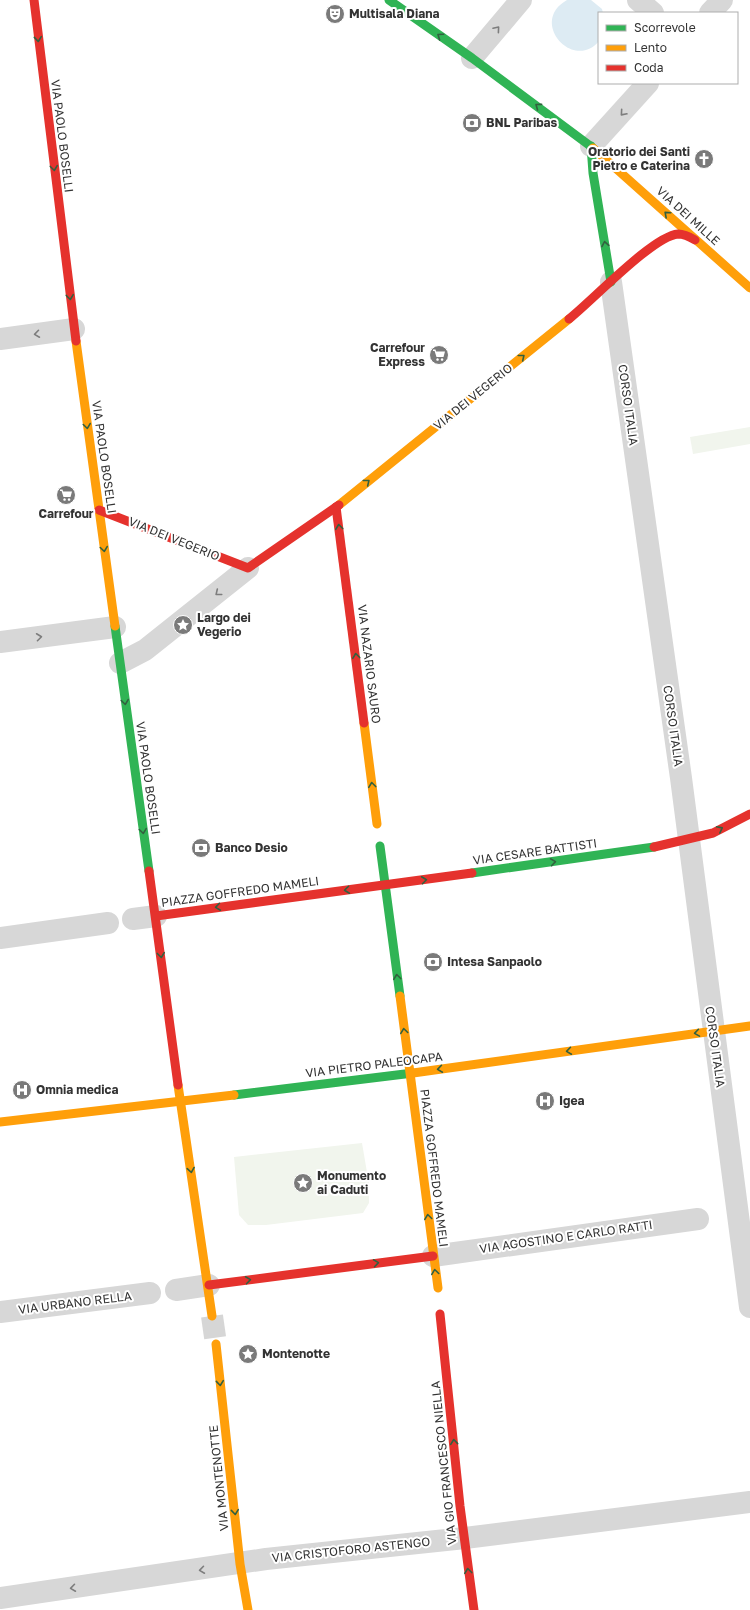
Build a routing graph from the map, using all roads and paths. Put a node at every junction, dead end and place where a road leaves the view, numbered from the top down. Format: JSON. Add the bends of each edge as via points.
{"nodes":[{"id":1,"x":34,"y":0,"type":"edge"},
{"id":2,"x":389,"y":0,"type":"edge"},
{"id":3,"x":521,"y":0,"type":"edge"},
{"id":4,"x":638,"y":0,"type":"edge"},
{"id":5,"x":722,"y":0,"type":"edge"},
{"id":6,"x":652,"y":12,"type":"edge"},
{"id":7,"x":711,"y":12,"type":"edge"},
{"id":8,"x":472,"y":58,"type":"junction"},
{"id":9,"x":647,"y":84,"type":"edge"},
{"id":10,"x":592,"y":146,"type":"junction"},
{"id":11,"x":696,"y":240,"type":"junction"},
{"id":12,"x":611,"y":282,"type":"junction"},
{"id":13,"x":750,"y":288,"type":"edge"},
{"id":14,"x":74,"y":329,"type":"junction"},
{"id":15,"x":0,"y":339,"type":"edge"},
{"id":16,"x":336,"y":507,"type":"junction"},
{"id":17,"x":99,"y":510,"type":"junction"},
{"id":18,"x":248,"y":568,"type":"junction"},
{"id":19,"x":115,"y":627,"type":"junction"},
{"id":20,"x":0,"y":642,"type":"edge"},
{"id":21,"x":120,"y":663,"type":"junction"},
{"id":22,"x":750,"y":814,"type":"edge"},
{"id":23,"x":378,"y":824,"type":"dead end"},
{"id":24,"x":688,"y":840,"type":"junction"},
{"id":25,"x":380,"y":846,"type":"dead end"},
{"id":26,"x":385,"y":885,"type":"junction"},
{"id":27,"x":156,"y":916,"type":"junction"},
{"id":28,"x":133,"y":919,"type":"dead end"},
{"id":29,"x":108,"y":923,"type":"dead end"},
{"id":30,"x":0,"y":938,"type":"edge"},
{"id":31,"x":750,"y":1026,"type":"edge"},
{"id":32,"x":713,"y":1030,"type":"junction"},
{"id":33,"x":410,"y":1073,"type":"junction"},
{"id":34,"x":180,"y":1101,"type":"junction"},
{"id":35,"x":0,"y":1122,"type":"edge"},
{"id":36,"x":698,"y":1219,"type":"dead end"},
{"id":37,"x":433,"y":1256,"type":"junction"},
{"id":38,"x":209,"y":1286,"type":"junction"},
{"id":39,"x":438,"y":1288,"type":"dead end"},
{"id":40,"x":176,"y":1290,"type":"dead end"},
{"id":41,"x":150,"y":1293,"type":"dead end"},
{"id":42,"x":750,"y":1307,"type":"edge"},
{"id":43,"x":0,"y":1312,"type":"edge"},
{"id":44,"x":440,"y":1314,"type":"dead end"},
{"id":45,"x":212,"y":1316,"type":"tunnel mouth"},
{"id":46,"x":216,"y":1344,"type":"tunnel mouth"},
{"id":47,"x":744,"y":1503,"type":"edge"},
{"id":48,"x":465,"y":1538,"type":"junction"},
{"id":49,"x":240,"y":1564,"type":"junction"},
{"id":50,"x":0,"y":1598,"type":"edge"},
{"id":51,"x":248,"y":1610,"type":"edge"},
{"id":52,"x":474,"y":1610,"type":"edge"}],
"edges":[{"from":1,"to":14,"type":"street","name":"VIA PAOLO BOSELLI","one_way":true},
{"from":8,"to":2,"type":"street","name":"VIA DEI MILLE","one_way":true},
{"from":8,"to":3,"type":"street","one_way":true},
{"from":4,"to":6,"type":"street"},
{"from":5,"to":7,"type":"street"},
{"from":10,"to":8,"type":"street","name":"VIA DEI MILLE","one_way":true},
{"from":9,"to":10,"type":"street","one_way":true},
{"from":11,"to":10,"type":"street","name":"VIA DEI MILLE","one_way":true},
{"from":12,"to":10,"type":"street","name":"CORSO ITALIA","one_way":true,"via":[[593,173]]},
{"from":11,"to":12,"type":"street","name":"VIA DEI VEGERIO","via":[[678,234],[666,237],[649,248]]},
{"from":11,"to":13,"type":"street","name":"VIA DEI MILLE"},
{"from":16,"to":12,"type":"street","name":"VIA DEI VEGERIO","one_way":true,"via":[[582,309]]},
{"from":12,"to":24,"type":"street","name":"CORSO ITALIA"},
{"from":14,"to":15,"type":"street","one_way":true},
{"from":14,"to":17,"type":"street","name":"VIA PAOLO BOSELLI","one_way":true},
{"from":16,"to":18,"type":"street","name":"VIA DEI VEGERIO"},
{"from":23,"to":16,"type":"street","name":"VIA NAZARIO SAURO","one_way":true},
{"from":17,"to":18,"type":"street","name":"VIA DEI VEGERIO"},
{"from":17,"to":19,"type":"street","name":"VIA PAOLO BOSELLI","one_way":true},
{"from":18,"to":21,"type":"street","name":"VIA DEI VEGERIO","one_way":true,"via":[[145,650]]},
{"from":20,"to":19,"type":"street","one_way":true},
{"from":19,"to":21,"type":"street","name":"VIA PAOLO BOSELLI"},
{"from":21,"to":27,"type":"street","name":"VIA PAOLO BOSELLI","one_way":true},
{"from":24,"to":22,"type":"street","name":"VIA CESARE BATTISTI","one_way":true,"via":[[713,833]]},
{"from":26,"to":24,"type":"street","name":"VIA CESARE BATTISTI","one_way":true},
{"from":24,"to":32,"type":"street","name":"CORSO ITALIA"},
{"from":25,"to":26,"type":"street"},
{"from":26,"to":27,"type":"street","name":"PIAZZA GOFFREDO MAMELI","one_way":true},
{"from":33,"to":26,"type":"street","name":"PIAZZA GOFFREDO MAMELI","one_way":true},
{"from":27,"to":28,"type":"street"},
{"from":27,"to":34,"type":"street","name":"PIAZZA GOFFREDO MAMELI","one_way":true},
{"from":29,"to":30,"type":"street"},
{"from":31,"to":32,"type":"street","name":"VIA PIETRO PALEOCAPA"},
{"from":32,"to":33,"type":"street","name":"VIA PIETRO PALEOCAPA","one_way":true},
{"from":32,"to":42,"type":"street","name":"CORSO ITALIA"},
{"from":33,"to":34,"type":"street","name":"VIA PIETRO PALEOCAPA"},
{"from":37,"to":33,"type":"street","name":"PIAZZA GOFFREDO MAMELI","one_way":true},
{"from":34,"to":35,"type":"street","name":"VIA PIETRO PALEOCAPA"},
{"from":34,"to":38,"type":"street","name":"PIAZZA GOFFREDO MAMELI","one_way":true},
{"from":36,"to":37,"type":"street","name":"VIA AGOSTINO E CARLO RATTI"},
{"from":38,"to":37,"type":"street","name":"PIAZZA GOFFREDO MAMELI","one_way":true},
{"from":39,"to":37,"type":"street","one_way":true},
{"from":38,"to":40,"type":"street"},
{"from":38,"to":45,"type":"street"},
{"from":41,"to":43,"type":"street","name":"VIA URBANO RELLA"},
{"from":48,"to":44,"type":"street","name":"VIA GIO FRANCESCO NIELLA","one_way":true},
{"from":46,"to":49,"type":"street","name":"VIA MONTENOTTE","one_way":true},
{"from":47,"to":48,"type":"street","name":"VIA CRISTOFORO ASTENGO"},
{"from":48,"to":49,"type":"street","name":"VIA CRISTOFORO ASTENGO","via":[[274,1558]]},
{"from":52,"to":48,"type":"street","name":"VIA GIO FRANCESCO NIELLA","one_way":true},
{"from":49,"to":50,"type":"street","name":"VIA CRISTOFORO ASTENGO","one_way":true},
{"from":49,"to":51,"type":"street","name":"VIA MONTENOTTE"}]}
